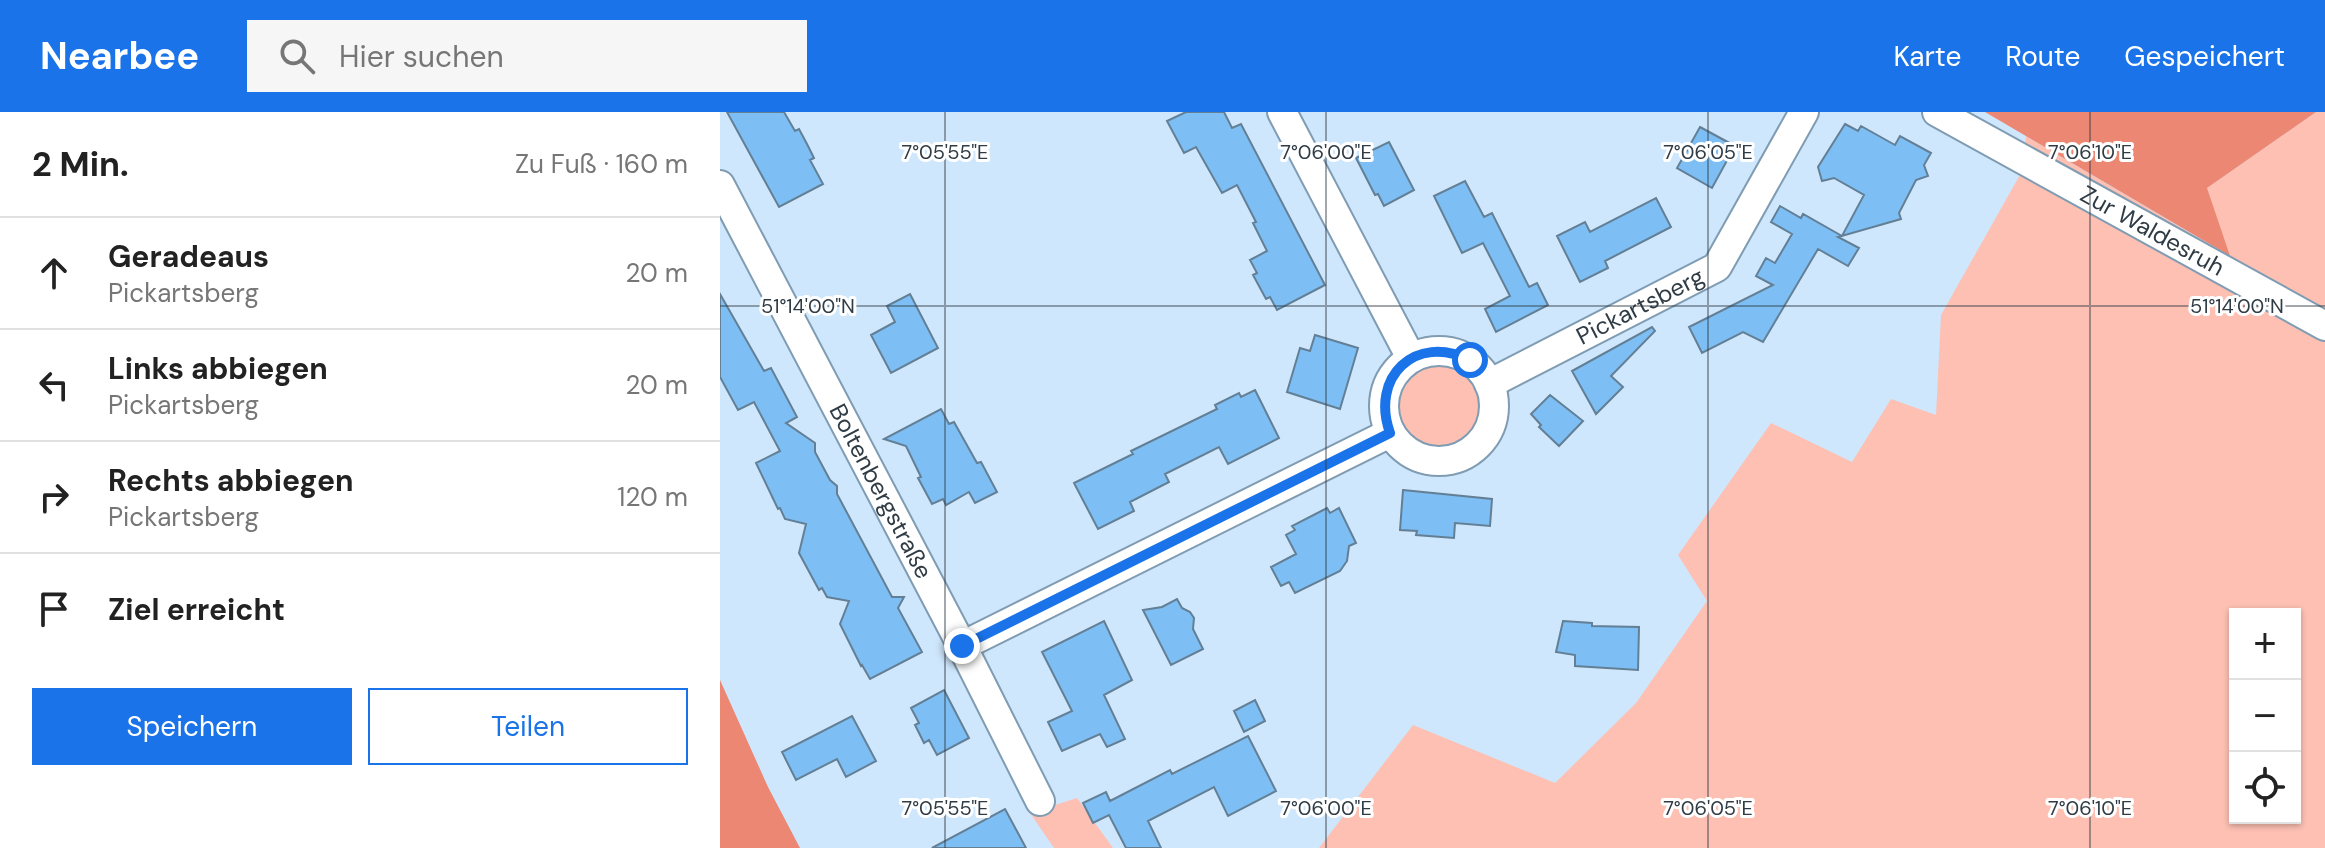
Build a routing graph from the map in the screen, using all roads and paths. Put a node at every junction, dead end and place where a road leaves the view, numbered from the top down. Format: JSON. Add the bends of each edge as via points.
{"nodes":[{"id":1,"x":1282,"y":112,"type":"edge"},
{"id":2,"x":1804,"y":112,"type":"edge"},
{"id":3,"x":1937,"y":112,"type":"edge"},
{"id":4,"x":720,"y":185,"type":"edge"},
{"id":5,"x":2325,"y":326,"type":"edge"},
{"id":6,"x":1411,"y":358,"type":"junction"},
{"id":7,"x":1489,"y":384,"type":"junction"},
{"id":8,"x":1390,"y":433,"type":"junction"},
{"id":9,"x":962,"y":646,"type":"junction"},
{"id":10,"x":1040,"y":801,"type":"dead end"}],
"edges":[{"from":1,"to":6,"type":"street"},
{"from":2,"to":7,"type":"street","name":"Pickartsberg","via":[[1717,267]]},
{"from":3,"to":5,"type":"street","name":"Zur Waldesruh"},
{"from":4,"to":9,"type":"street","name":"Boltenbergstraße"},
{"from":6,"to":7,"type":"street","via":[[1456,353],[1470,360]]},
{"from":6,"to":8,"type":"street","via":[[1388,383],[1384,417]]},
{"from":7,"to":8,"type":"street","via":[[1493,420],[1486,436],[1456,459],[1418,458]]},
{"from":8,"to":9,"type":"street"},
{"from":9,"to":10,"type":"street","name":"Boltenbergstraße"}]}
